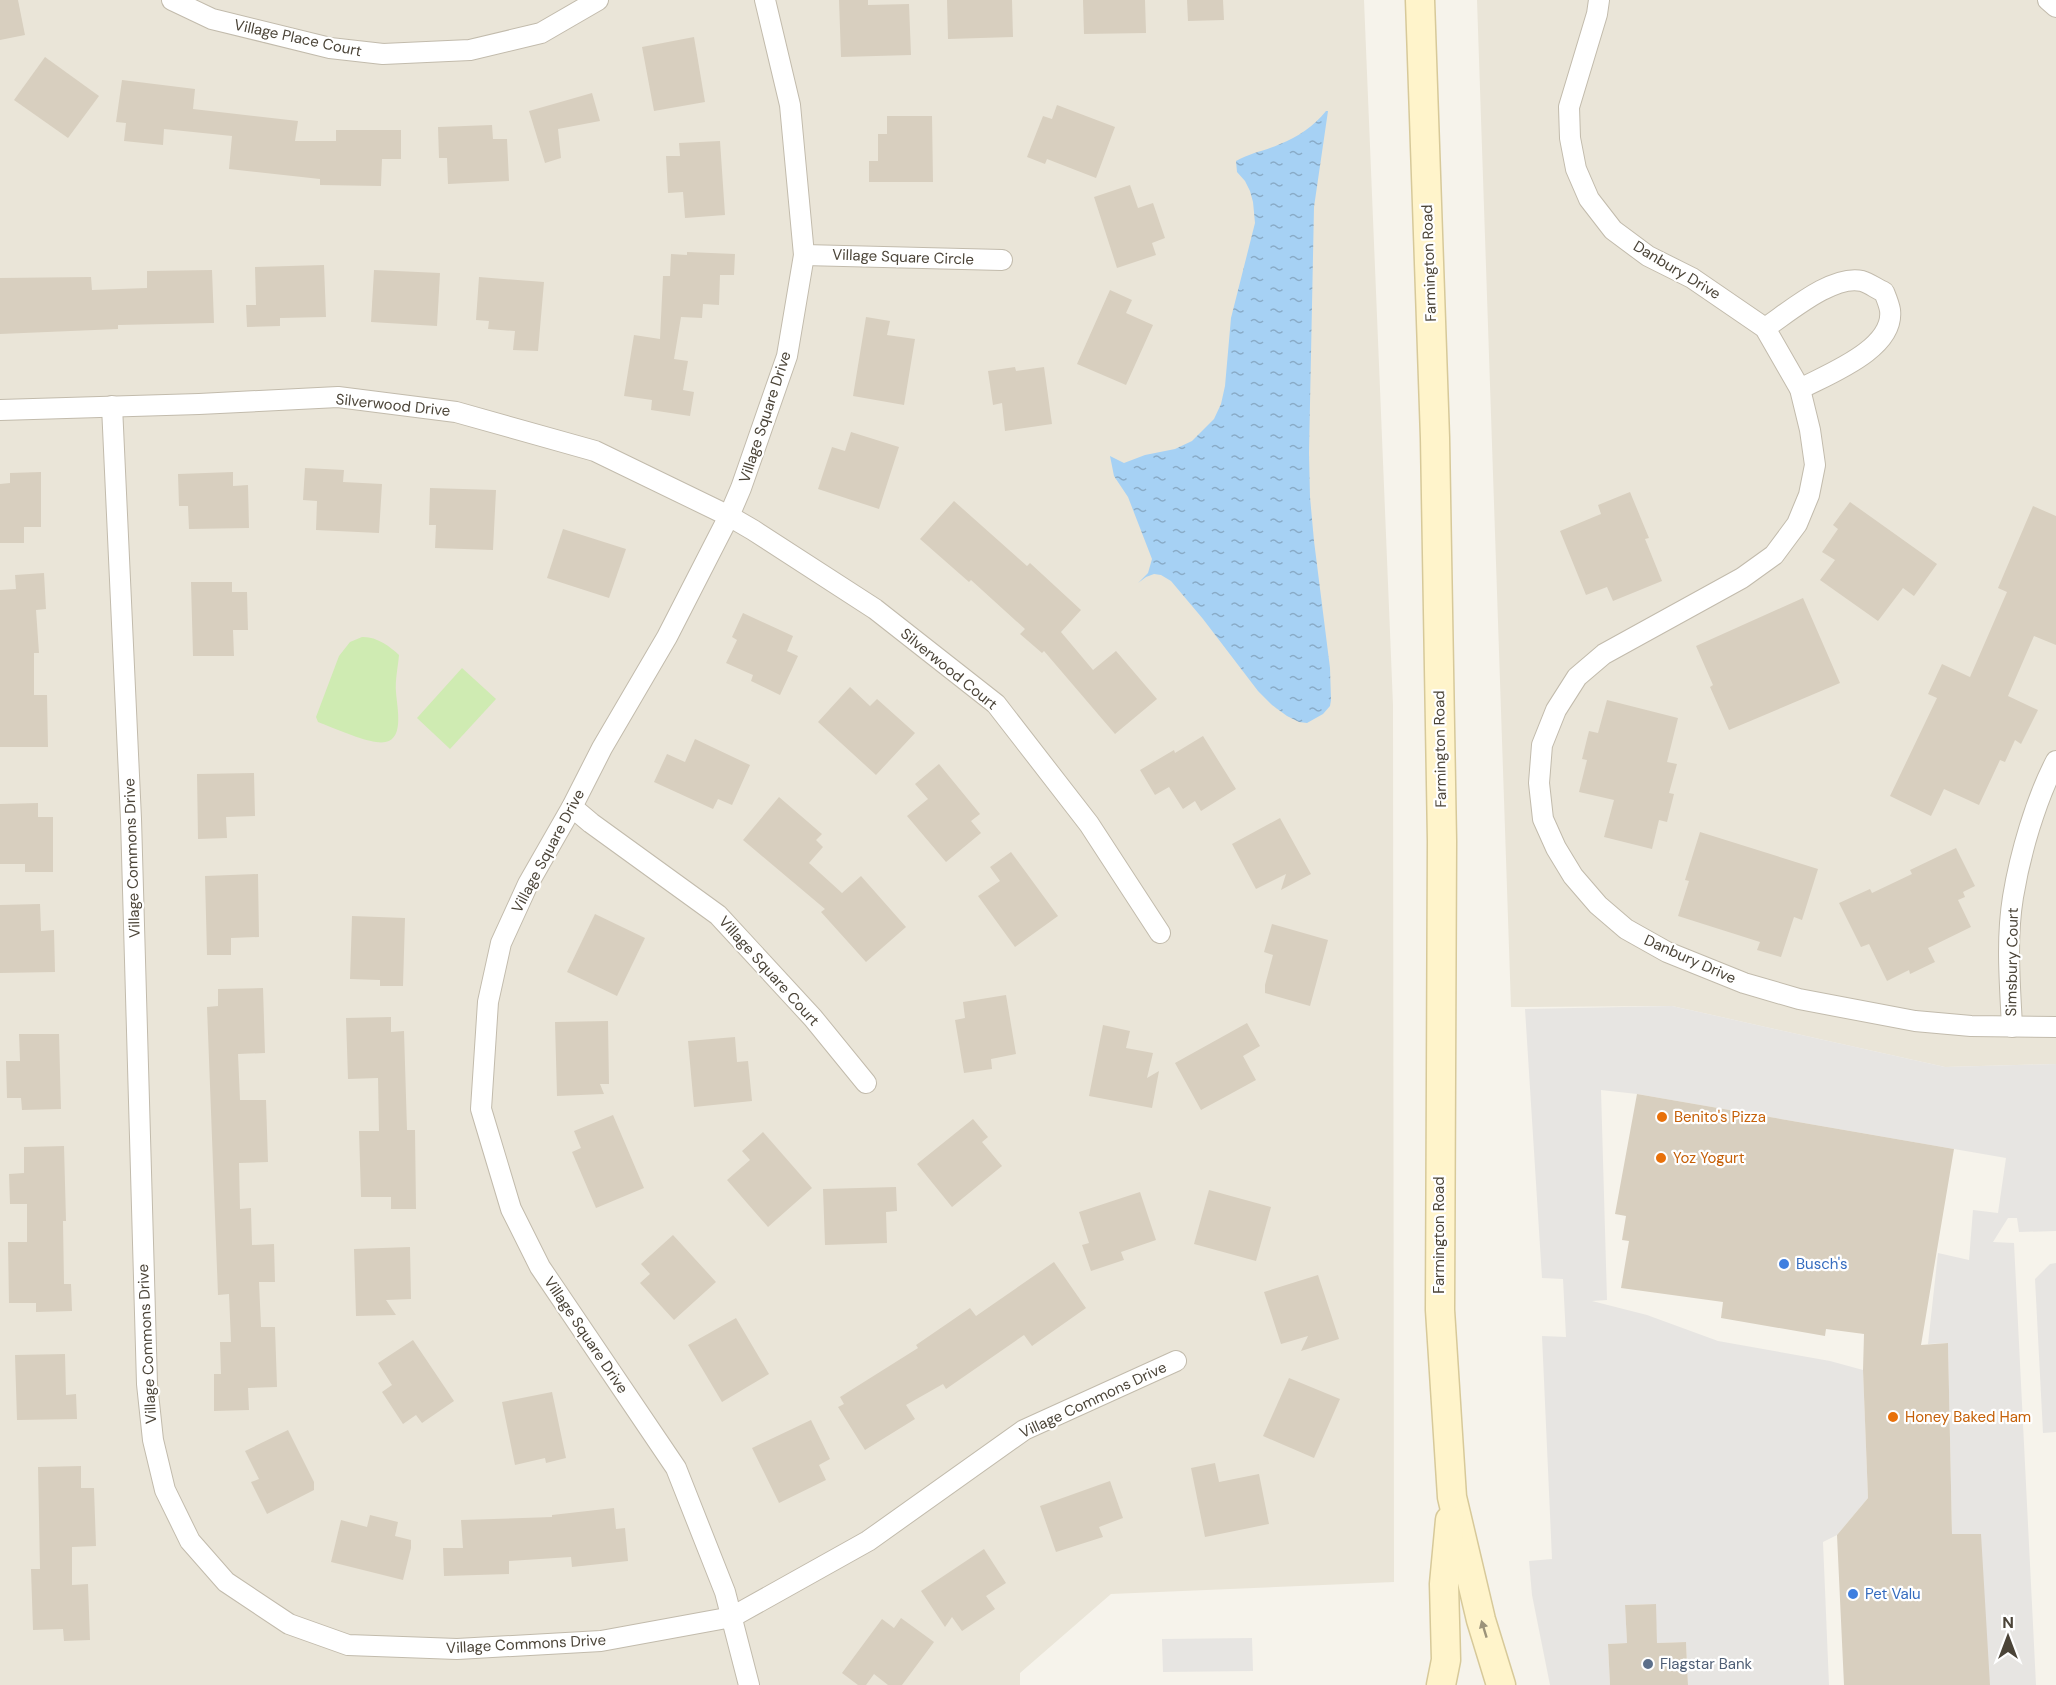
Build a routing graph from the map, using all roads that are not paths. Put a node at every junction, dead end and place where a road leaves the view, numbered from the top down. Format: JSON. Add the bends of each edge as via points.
{"nodes":[{"id":1,"x":172,"y":0,"type":"edge"},
{"id":2,"x":598,"y":0,"type":"edge"},
{"id":3,"x":765,"y":0,"type":"edge"},
{"id":4,"x":1420,"y":0,"type":"edge"},
{"id":5,"x":1599,"y":0,"type":"edge"},
{"id":6,"x":2048,"y":0,"type":"edge"},
{"id":7,"x":2056,"y":7,"type":"edge"},
{"id":8,"x":804,"y":255,"type":"junction"},
{"id":9,"x":1002,"y":260,"type":"dead end"},
{"id":10,"x":1765,"y":327,"type":"junction"},
{"id":11,"x":1800,"y":390,"type":"junction"},
{"id":12,"x":112,"y":406,"type":"junction"},
{"id":13,"x":0,"y":410,"type":"edge"},
{"id":14,"x":729,"y":516,"type":"junction"},
{"id":15,"x":2056,"y":760,"type":"edge"},
{"id":16,"x":572,"y":807,"type":"junction"},
{"id":17,"x":1160,"y":933,"type":"dead end"},
{"id":18,"x":2012,"y":1027,"type":"junction"},
{"id":19,"x":2056,"y":1027,"type":"edge"},
{"id":20,"x":866,"y":1083,"type":"dead end"},
{"id":21,"x":1176,"y":1361,"type":"dead end"},
{"id":22,"x":1452,"y":1497,"type":"junction"},
{"id":23,"x":732,"y":1617,"type":"junction"},
{"id":24,"x":749,"y":1685,"type":"edge"},
{"id":25,"x":1441,"y":1685,"type":"edge"},
{"id":26,"x":1501,"y":1685,"type":"edge"}],
"edges":[{"from":1,"to":2,"type":"street","name":"Village Place Court","via":[[212,19],[330,48],[383,54],[470,50],[541,33]]},
{"from":3,"to":8,"type":"street","name":"Village Square Drive","via":[[790,105]]},
{"from":4,"to":22,"type":"street","name":"Farmington Road","via":[[1435,438],[1442,829],[1438,1273]]},
{"from":5,"to":10,"type":"street","name":"Danbury Drive","via":[[1569,107],[1576,169],[1589,199],[1613,230],[1648,256],[1692,278]]},
{"from":6,"to":7,"type":"street"},
{"from":8,"to":9,"type":"street","name":"Village Square Circle"},
{"from":8,"to":14,"type":"street","name":"Village Square Drive","via":[[787,356]]},
{"from":10,"to":11,"type":"street","name":"Danbury Drive"},
{"from":10,"to":11,"type":"street","via":[[1842,281],[1862,281],[1884,292],[1890,311],[1885,334],[1869,351]]},
{"from":11,"to":18,"type":"street","name":"Danbury Drive","via":[[1815,465],[1809,495],[1797,524],[1774,555],[1742,578],[1604,654],[1577,677],[1556,710],[1542,745],[1539,783],[1543,819],[1573,876],[1598,905],[1626,929],[1667,952],[1744,983],[1799,999],[1915,1021]]},
{"from":12,"to":13,"type":"street","name":"Silverwood Drive"},
{"from":12,"to":14,"type":"street","name":"Silverwood Drive","via":[[338,397],[456,412],[595,451]]},
{"from":12,"to":23,"type":"street","name":"Village Commons Drive","via":[[131,819],[147,1384],[153,1440],[165,1490],[190,1541],[226,1582],[289,1624],[348,1645],[457,1649],[601,1641]]},
{"from":14,"to":16,"type":"street","name":"Village Square Drive"},
{"from":14,"to":17,"type":"street","name":"Silverwood Court","via":[[875,609],[996,704],[1089,824]]},
{"from":15,"to":18,"type":"street","name":"Simsbury Court","via":[[2044,782],[2013,898],[2009,954]]},
{"from":16,"to":20,"type":"street","name":"Village Square Court","via":[[718,915],[813,1018]]},
{"from":16,"to":23,"type":"street","name":"Village Square Drive","via":[[528,884],[501,943],[488,1002],[481,1109],[511,1209],[540,1267],[676,1468]]},
{"from":18,"to":19,"type":"street","name":"Danbury Drive"},
{"from":21,"to":23,"type":"street","name":"Village Commons Drive","via":[[1024,1430],[868,1541]]},
{"from":22,"to":25,"type":"street","name":"Farmington Road","via":[[1444,1584],[1446,1660]]},
{"from":26,"to":22,"type":"street","name":"Farmington Road","one_way":true},
{"from":23,"to":24,"type":"street","name":"Village Square Drive"}]}
